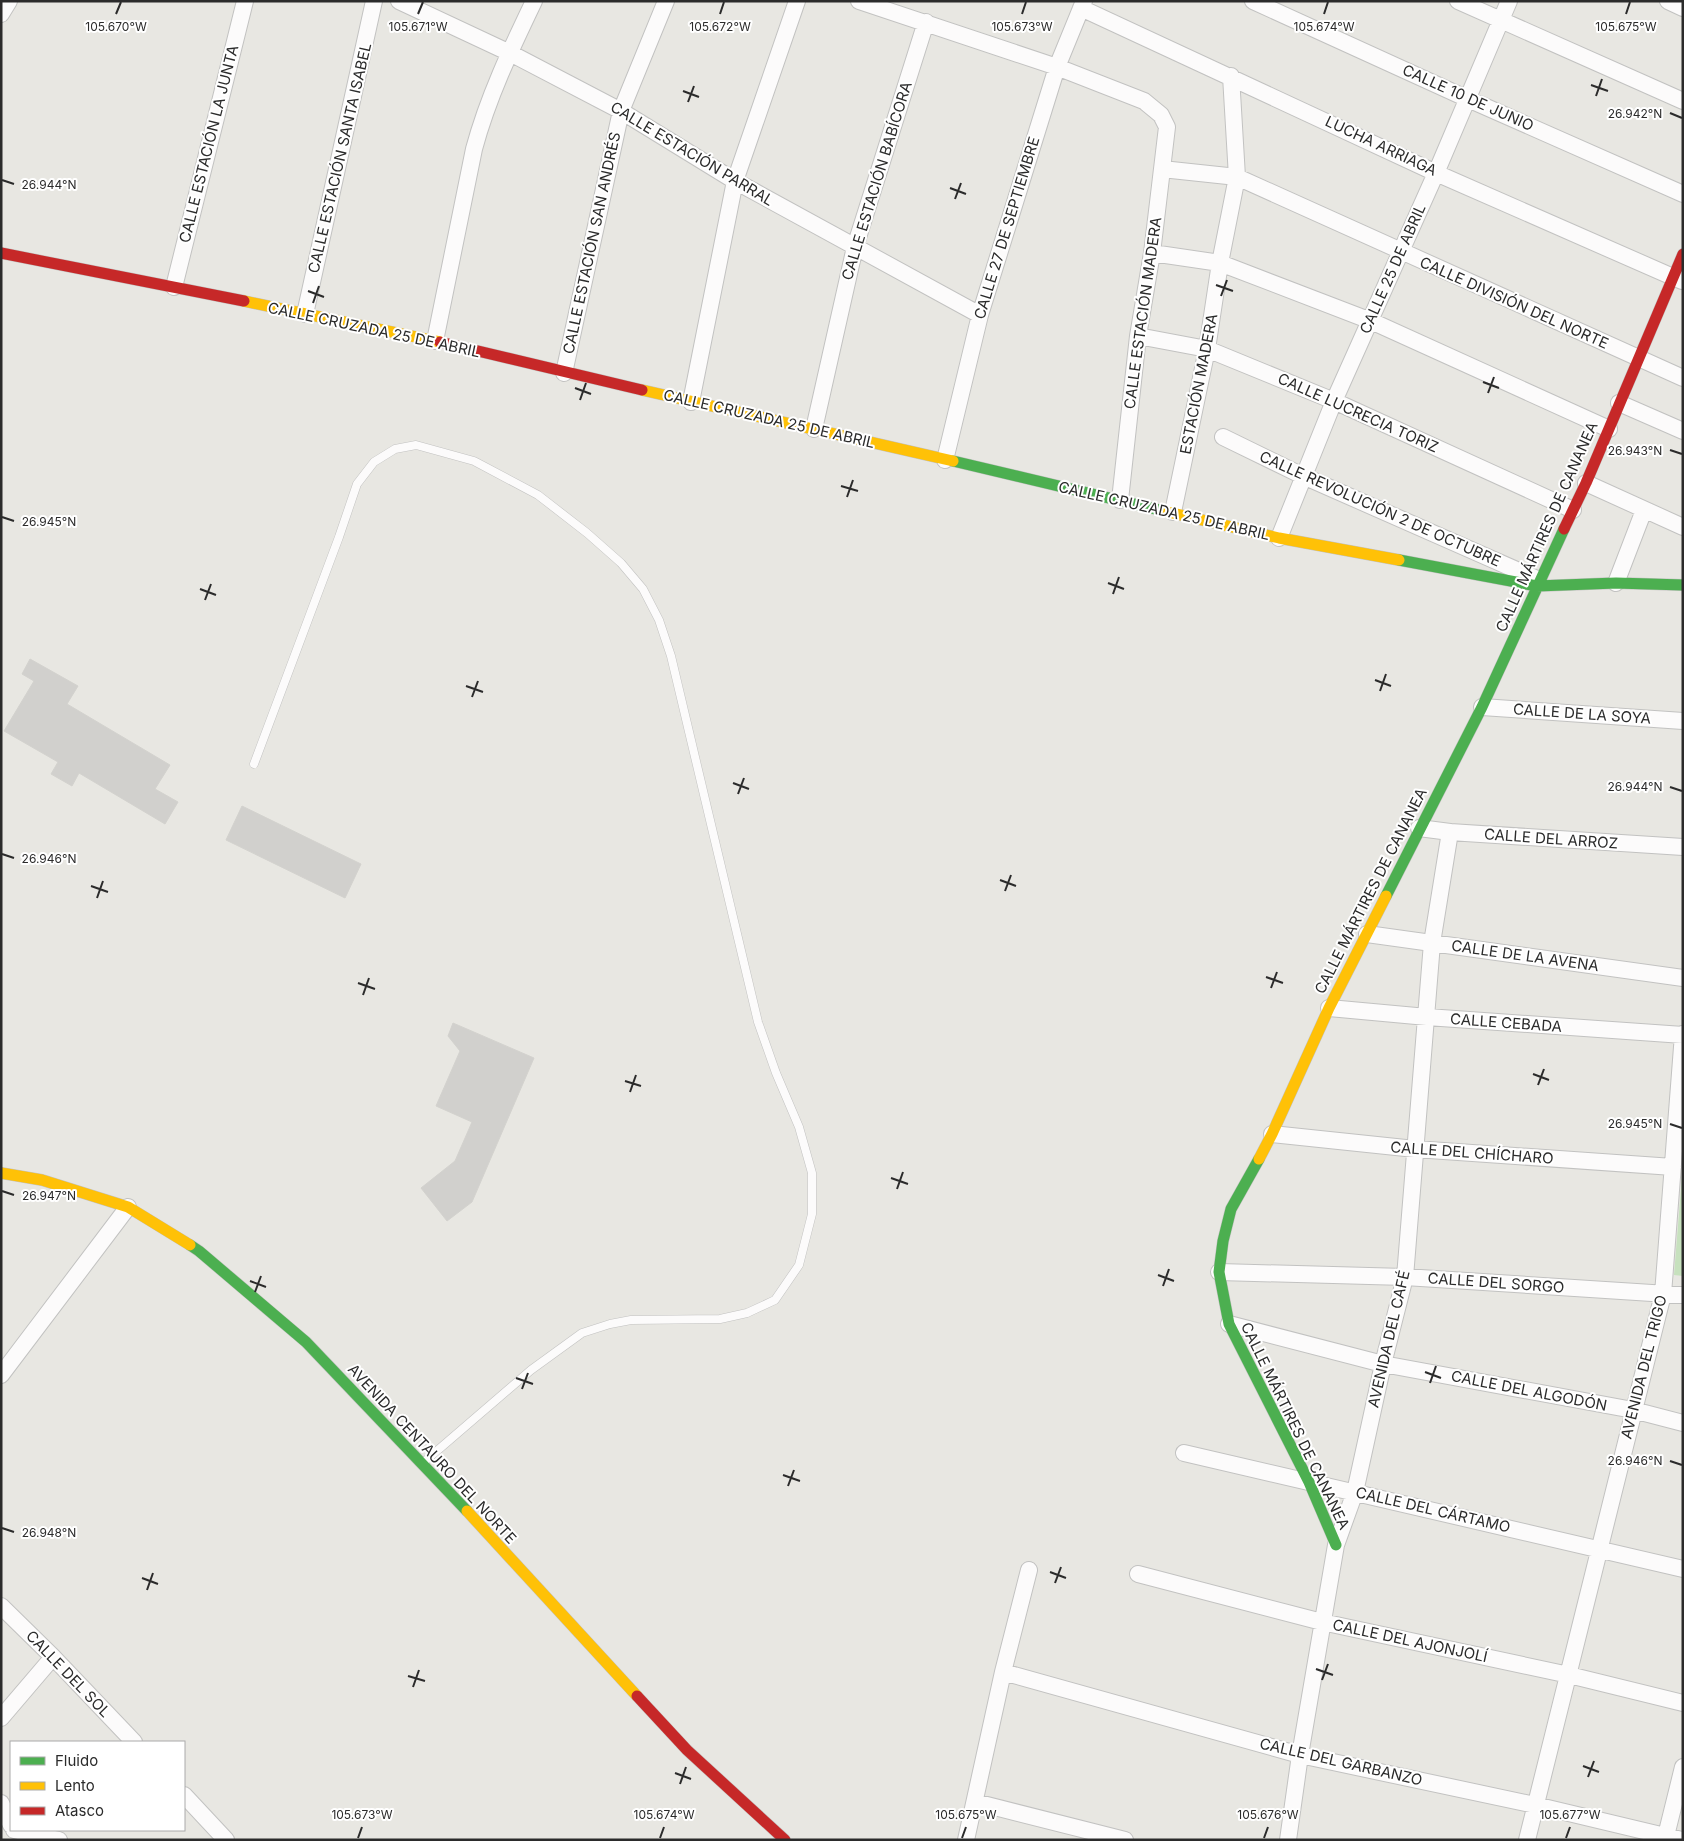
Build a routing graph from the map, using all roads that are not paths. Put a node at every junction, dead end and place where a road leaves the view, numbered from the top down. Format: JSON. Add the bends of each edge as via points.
{"nodes":[{"id":1,"x":9,"y":1,"type":"edge"},
{"id":2,"x":245,"y":1,"type":"edge"},
{"id":3,"x":374,"y":1,"type":"edge"},
{"id":4,"x":399,"y":1,"type":"edge"},
{"id":5,"x":534,"y":1,"type":"edge"},
{"id":6,"x":666,"y":1,"type":"edge"},
{"id":7,"x":797,"y":1,"type":"edge"},
{"id":8,"x":859,"y":1,"type":"edge"},
{"id":9,"x":1254,"y":1,"type":"edge"},
{"id":10,"x":1458,"y":1,"type":"edge"},
{"id":11,"x":1509,"y":1,"type":"edge"},
{"id":12,"x":1668,"y":1,"type":"edge"},
{"id":13,"x":1082,"y":4,"type":"edge"},
{"id":14,"x":1683,"y":8,"type":"edge"},
{"id":15,"x":1,"y":14,"type":"edge"},
{"id":16,"x":1501,"y":19,"type":"junction"},
{"id":17,"x":926,"y":22,"type":"junction"},
{"id":18,"x":510,"y":53,"type":"junction"},
{"id":19,"x":1057,"y":67,"type":"junction"},
{"id":20,"x":1231,"y":76,"type":"junction"},
{"id":21,"x":1468,"y":99,"type":"junction"},
{"id":22,"x":1683,"y":101,"type":"edge"},
{"id":23,"x":621,"y":111,"type":"junction"},
{"id":24,"x":1162,"y":169,"type":"junction"},
{"id":25,"x":1436,"y":172,"type":"junction"},
{"id":26,"x":1237,"y":177,"type":"junction"},
{"id":27,"x":735,"y":181,"type":"junction"},
{"id":28,"x":1683,"y":194,"type":"edge"},
{"id":29,"x":854,"y":247,"type":"junction"},
{"id":30,"x":1401,"y":252,"type":"junction"},
{"id":31,"x":1,"y":253,"type":"edge"},
{"id":32,"x":1152,"y":253,"type":"junction"},
{"id":33,"x":1683,"y":254,"type":"edge"},
{"id":34,"x":1220,"y":263,"type":"junction"},
{"id":35,"x":1678,"y":279,"type":"edge"},
{"id":36,"x":174,"y":286,"type":"junction"},
{"id":37,"x":305,"y":314,"type":"junction"},
{"id":38,"x":980,"y":316,"type":"junction"},
{"id":39,"x":1371,"y":321,"type":"junction"},
{"id":40,"x":1138,"y":336,"type":"junction"},
{"id":41,"x":435,"y":341,"type":"junction"},
{"id":42,"x":1207,"y":349,"type":"junction"},
{"id":43,"x":1639,"y":359,"type":"junction"},
{"id":44,"x":564,"y":373,"type":"junction"},
{"id":45,"x":1683,"y":378,"type":"edge"},
{"id":46,"x":1334,"y":401,"type":"junction"},
{"id":47,"x":691,"y":402,"type":"junction"},
{"id":48,"x":1619,"y":403,"type":"junction"},
{"id":49,"x":814,"y":429,"type":"junction"},
{"id":50,"x":1609,"y":429,"type":"junction"},
{"id":51,"x":1683,"y":431,"type":"edge"},
{"id":52,"x":1223,"y":437,"type":"dead end"},
{"id":53,"x":945,"y":460,"type":"junction"},
{"id":54,"x":1303,"y":476,"type":"junction"},
{"id":55,"x":1586,"y":483,"type":"junction"},
{"id":56,"x":1120,"y":500,"type":"junction"},
{"id":57,"x":1573,"y":510,"type":"junction"},
{"id":58,"x":1644,"y":510,"type":"junction"},
{"id":59,"x":1173,"y":512,"type":"junction"},
{"id":60,"x":1683,"y":527,"type":"edge"},
{"id":61,"x":1279,"y":538,"type":"junction"},
{"id":62,"x":1538,"y":583,"type":"junction"},
{"id":63,"x":1616,"y":583,"type":"junction"},
{"id":64,"x":1683,"y":585,"type":"edge"},
{"id":65,"x":1482,"y":707,"type":"junction"},
{"id":66,"x":1683,"y":721,"type":"edge"},
{"id":67,"x":254,"y":764,"type":"dead end"},
{"id":68,"x":1419,"y":828,"type":"junction"},
{"id":69,"x":1450,"y":832,"type":"junction"},
{"id":70,"x":1683,"y":847,"type":"edge"},
{"id":71,"x":1368,"y":934,"type":"junction"},
{"id":72,"x":1432,"y":943,"type":"junction"},
{"id":73,"x":1683,"y":978,"type":"edge"},
{"id":74,"x":1329,"y":1008,"type":"junction"},
{"id":75,"x":1427,"y":1017,"type":"junction"},
{"id":76,"x":1683,"y":1034,"type":"edge"},
{"id":77,"x":1272,"y":1134,"type":"junction"},
{"id":78,"x":1415,"y":1149,"type":"junction"},
{"id":79,"x":1673,"y":1166,"type":"junction"},
{"id":80,"x":1,"y":1173,"type":"edge"},
{"id":81,"x":128,"y":1207,"type":"junction"},
{"id":82,"x":1218,"y":1272,"type":"junction"},
{"id":83,"x":1405,"y":1277,"type":"junction"},
{"id":84,"x":1663,"y":1294,"type":"junction"},
{"id":85,"x":1683,"y":1295,"type":"edge"},
{"id":86,"x":1229,"y":1324,"type":"junction"},
{"id":87,"x":1383,"y":1364,"type":"junction"},
{"id":88,"x":1,"y":1375,"type":"edge"},
{"id":89,"x":1633,"y":1410,"type":"junction"},
{"id":90,"x":1683,"y":1423,"type":"edge"},
{"id":91,"x":1184,"y":1453,"type":"dead end"},
{"id":92,"x":423,"y":1464,"type":"junction"},
{"id":93,"x":1309,"y":1482,"type":"junction"},
{"id":94,"x":1355,"y":1492,"type":"junction"},
{"id":95,"x":1336,"y":1545,"type":"junction"},
{"id":96,"x":1601,"y":1549,"type":"junction"},
{"id":97,"x":1683,"y":1569,"type":"edge"},
{"id":98,"x":1029,"y":1570,"type":"dead end"},
{"id":99,"x":1138,"y":1574,"type":"dead end"},
{"id":100,"x":1,"y":1606,"type":"edge"},
{"id":101,"x":1322,"y":1622,"type":"junction"},
{"id":102,"x":53,"y":1657,"type":"junction"},
{"id":103,"x":1003,"y":1672,"type":"junction"},
{"id":104,"x":1569,"y":1675,"type":"junction"},
{"id":105,"x":1683,"y":1703,"type":"edge"},
{"id":106,"x":1,"y":1718,"type":"edge"},
{"id":107,"x":133,"y":1741,"type":"edge"},
{"id":108,"x":1300,"y":1755,"type":"junction"},
{"id":109,"x":1683,"y":1767,"type":"edge"},
{"id":110,"x":185,"y":1796,"type":"edge"},
{"id":111,"x":975,"y":1802,"type":"junction"},
{"id":112,"x":1,"y":1803,"type":"edge"},
{"id":113,"x":1535,"y":1805,"type":"junction"},
{"id":114,"x":10,"y":1822,"type":"edge"},
{"id":115,"x":14,"y":1831,"type":"edge"},
{"id":116,"x":1671,"y":1838,"type":"edge"},
{"id":117,"x":59,"y":1840,"type":"edge"},
{"id":118,"x":226,"y":1840,"type":"edge"},
{"id":119,"x":785,"y":1840,"type":"edge"},
{"id":120,"x":966,"y":1840,"type":"edge"},
{"id":121,"x":1125,"y":1840,"type":"edge"},
{"id":122,"x":1288,"y":1840,"type":"edge"},
{"id":123,"x":1527,"y":1840,"type":"edge"}],
"edges":[{"from":1,"to":15,"type":"street"},
{"from":2,"to":36,"type":"street","name":"CALLE ESTACIÓN LA JUNTA"},
{"from":3,"to":37,"type":"street","name":"CALLE ESTACIÓN SANTA ISABEL"},
{"from":4,"to":18,"type":"street","name":"CALLE ESTACIÓN PARRAL"},
{"from":5,"to":18,"type":"street"},
{"from":6,"to":23,"type":"street","name":"CALLE ESTACIÓN SAN ANDRÉS"},
{"from":7,"to":27,"type":"street"},
{"from":8,"to":17,"type":"street"},
{"from":9,"to":21,"type":"street","name":"CALLE 10 DE JUNIO"},
{"from":10,"to":16,"type":"street"},
{"from":11,"to":16,"type":"street","name":"CALLE 25 DE ABRIL"},
{"from":12,"to":14,"type":"street"},
{"from":13,"to":19,"type":"street","name":"CALLE 27 DE SEPTIEMBRE"},
{"from":13,"to":20,"type":"street","name":"LUCHA ARRIAGA"},
{"from":16,"to":21,"type":"street","name":"CALLE 25 DE ABRIL"},
{"from":16,"to":22,"type":"street"},
{"from":17,"to":19,"type":"street"},
{"from":17,"to":29,"type":"street","name":"CALLE ESTACIÓN BABÍCORA"},
{"from":18,"to":23,"type":"street","name":"CALLE ESTACIÓN PARRAL"},
{"from":18,"to":41,"type":"street","via":[[490,97],[474,148]]},
{"from":19,"to":24,"type":"street","name":"CALLE ESTACIÓN MADERA","via":[[1144,101],[1161,115],[1168,127]]},
{"from":19,"to":38,"type":"street","name":"CALLE 27 DE SEPTIEMBRE"},
{"from":20,"to":25,"type":"street","name":"LUCHA ARRIAGA"},
{"from":20,"to":26,"type":"street","name":"ESTACIÓN MADERA"},
{"from":21,"to":25,"type":"street","name":"CALLE 25 DE ABRIL"},
{"from":21,"to":28,"type":"street","name":"CALLE 10 DE JUNIO"},
{"from":23,"to":27,"type":"street","name":"CALLE ESTACIÓN PARRAL"},
{"from":23,"to":44,"type":"street","name":"CALLE ESTACIÓN SAN ANDRÉS"},
{"from":24,"to":26,"type":"street","name":"CALLE DIVISIÓN DEL NORTE"},
{"from":24,"to":32,"type":"street","name":"CALLE ESTACIÓN MADERA"},
{"from":25,"to":30,"type":"street","name":"CALLE 25 DE ABRIL"},
{"from":25,"to":35,"type":"street","name":"LUCHA ARRIAGA"},
{"from":26,"to":30,"type":"street","name":"CALLE DIVISIÓN DEL NORTE"},
{"from":26,"to":34,"type":"street","name":"ESTACIÓN MADERA"},
{"from":27,"to":29,"type":"street","name":"CALLE ESTACIÓN PARRAL"},
{"from":27,"to":47,"type":"street"},
{"from":29,"to":38,"type":"street","name":"CALLE ESTACIÓN PARRAL"},
{"from":29,"to":49,"type":"street","name":"CALLE ESTACIÓN BABÍCORA"},
{"from":30,"to":39,"type":"street","name":"CALLE 25 DE ABRIL"},
{"from":30,"to":43,"type":"street","name":"CALLE DIVISIÓN DEL NORTE"},
{"from":31,"to":36,"type":"street","name":"CALLE CRUZADA 25 DE ABRIL"},
{"from":32,"to":34,"type":"street"},
{"from":32,"to":40,"type":"street","name":"CALLE ESTACIÓN MADERA"},
{"from":33,"to":35,"type":"street","name":"CALLE MÁRTIRES DE CANANEA"},
{"from":34,"to":39,"type":"street"},
{"from":34,"to":42,"type":"street","name":"ESTACIÓN MADERA"},
{"from":35,"to":43,"type":"street","name":"CALLE MÁRTIRES DE CANANEA"},
{"from":36,"to":37,"type":"street","name":"CALLE CRUZADA 25 DE ABRIL"},
{"from":37,"to":41,"type":"street","name":"CALLE CRUZADA 25 DE ABRIL"},
{"from":38,"to":53,"type":"street","name":"CALLE 27 DE SEPTIEMBRE"},
{"from":39,"to":46,"type":"street","name":"CALLE 25 DE ABRIL"},
{"from":39,"to":50,"type":"street"},
{"from":40,"to":42,"type":"street","name":"CALLE LUCRECIA TORIZ"},
{"from":40,"to":56,"type":"street","name":"CALLE ESTACIÓN MADERA"},
{"from":41,"to":44,"type":"street","name":"CALLE CRUZADA 25 DE ABRIL"},
{"from":42,"to":46,"type":"street","name":"CALLE LUCRECIA TORIZ"},
{"from":42,"to":59,"type":"street","name":"ESTACIÓN MADERA"},
{"from":43,"to":45,"type":"street","name":"CALLE DIVISIÓN DEL NORTE"},
{"from":43,"to":48,"type":"street","name":"CALLE MÁRTIRES DE CANANEA"},
{"from":44,"to":47,"type":"street","name":"CALLE CRUZADA 25 DE ABRIL"},
{"from":46,"to":54,"type":"street","name":"CALLE 25 DE ABRIL"},
{"from":46,"to":57,"type":"street","name":"CALLE LUCRECIA TORIZ"},
{"from":47,"to":49,"type":"street","name":"CALLE CRUZADA 25 DE ABRIL"},
{"from":48,"to":50,"type":"street","name":"CALLE MÁRTIRES DE CANANEA"},
{"from":48,"to":51,"type":"street"},
{"from":49,"to":53,"type":"street","name":"CALLE CRUZADA 25 DE ABRIL"},
{"from":50,"to":55,"type":"street","name":"CALLE MÁRTIRES DE CANANEA"},
{"from":52,"to":54,"type":"street","name":"CALLE REVOLUCIÓN 2 DE OCTUBRE"},
{"from":53,"to":56,"type":"street","name":"CALLE CRUZADA 25 DE ABRIL"},
{"from":54,"to":61,"type":"street","name":"CALLE 25 DE ABRIL"},
{"from":54,"to":62,"type":"street","name":"CALLE REVOLUCIÓN 2 DE OCTUBRE"},
{"from":55,"to":57,"type":"street","name":"CALLE MÁRTIRES DE CANANEA"},
{"from":55,"to":58,"type":"street"},
{"from":56,"to":59,"type":"street","name":"CALLE CRUZADA 25 DE ABRIL"},
{"from":57,"to":62,"type":"street","name":"CALLE MÁRTIRES DE CANANEA"},
{"from":58,"to":60,"type":"street"},
{"from":58,"to":63,"type":"street"},
{"from":59,"to":61,"type":"street","name":"CALLE CRUZADA 25 DE ABRIL"},
{"from":61,"to":62,"type":"street","name":"CALLE CRUZADA 25 DE ABRIL"},
{"from":62,"to":63,"type":"street","name":"CALLE CRUZADA 25 DE ABRIL"},
{"from":62,"to":65,"type":"street","name":"CALLE MÁRTIRES DE CANANEA"},
{"from":63,"to":64,"type":"street","name":"CALLE CRUZADA 25 DE ABRIL"},
{"from":65,"to":66,"type":"street","name":"CALLE DE LA SOYA"},
{"from":65,"to":68,"type":"street","name":"CALLE MÁRTIRES DE CANANEA"},
{"from":67,"to":92,"type":"lane","via":[[357,484],[374,462],[395,449],[416,446],[474,461],[538,495],[622,562],[643,589],[659,620],[671,656],[758,1022],[799,1127],[812,1173],[812,1214],[799,1265],[775,1300],[747,1314],[720,1319],[632,1320],[582,1333],[531,1370]]},
{"from":68,"to":69,"type":"street","name":"CALLE DEL ARROZ"},
{"from":68,"to":71,"type":"street","name":"CALLE MÁRTIRES DE CANANEA"},
{"from":69,"to":70,"type":"street","name":"CALLE DEL ARROZ"},
{"from":69,"to":72,"type":"street","name":"AVENIDA DEL CAFÉ"},
{"from":71,"to":72,"type":"street","name":"CALLE DE LA AVENA"},
{"from":71,"to":74,"type":"street","name":"CALLE MÁRTIRES DE CANANEA"},
{"from":72,"to":73,"type":"street","name":"CALLE DE LA AVENA"},
{"from":72,"to":75,"type":"street","name":"AVENIDA DEL CAFÉ"},
{"from":74,"to":75,"type":"street","name":"CALLE CEBADA"},
{"from":74,"to":77,"type":"street","name":"CALLE MÁRTIRES DE CANANEA"},
{"from":75,"to":76,"type":"street","name":"CALLE CEBADA"},
{"from":75,"to":78,"type":"street","name":"AVENIDA DEL CAFÉ"},
{"from":76,"to":79,"type":"street","name":"AVENIDA DEL TRIGO"},
{"from":77,"to":78,"type":"street","name":"CALLE DEL CHÍCHARO"},
{"from":77,"to":82,"type":"street","name":"CALLE MÁRTIRES DE CANANEA","via":[[1231,1209]]},
{"from":78,"to":79,"type":"street","name":"CALLE DEL CHÍCHARO"},
{"from":78,"to":83,"type":"street","name":"AVENIDA DEL CAFÉ"},
{"from":79,"to":84,"type":"street","name":"AVENIDA DEL TRIGO"},
{"from":80,"to":81,"type":"street","name":"AVENIDA CENTAURO DEL NORTE","via":[[42,1180]]},
{"from":81,"to":88,"type":"street"},
{"from":81,"to":92,"type":"street","name":"AVENIDA CENTAURO DEL NORTE","via":[[200,1251],[306,1342]]},
{"from":82,"to":83,"type":"street","name":"CALLE DEL SORGO"},
{"from":82,"to":86,"type":"street","name":"CALLE MÁRTIRES DE CANANEA"},
{"from":83,"to":84,"type":"street","name":"CALLE DEL SORGO"},
{"from":83,"to":87,"type":"street","name":"AVENIDA DEL CAFÉ"},
{"from":84,"to":85,"type":"street","name":"CALLE DEL SORGO"},
{"from":84,"to":89,"type":"street","name":"AVENIDA DEL TRIGO"},
{"from":86,"to":87,"type":"street","name":"CALLE DEL ALGODÓN"},
{"from":86,"to":93,"type":"street","name":"CALLE MÁRTIRES DE CANANEA"},
{"from":87,"to":89,"type":"street","name":"CALLE DEL ALGODÓN"},
{"from":87,"to":94,"type":"street","name":"AVENIDA DEL CAFÉ"},
{"from":89,"to":90,"type":"street","name":"CALLE DEL ALGODÓN"},
{"from":89,"to":96,"type":"street","name":"AVENIDA DEL TRIGO"},
{"from":91,"to":93,"type":"street","name":"CALLE DEL CÁRTAMO"},
{"from":92,"to":119,"type":"street","name":"AVENIDA CENTAURO DEL NORTE","via":[[687,1750]]},
{"from":93,"to":94,"type":"street","name":"CALLE DEL CÁRTAMO"},
{"from":93,"to":95,"type":"street","name":"CALLE MÁRTIRES DE CANANEA"},
{"from":94,"to":95,"type":"street","name":"AVENIDA DEL CAFÉ"},
{"from":94,"to":96,"type":"street","name":"CALLE DEL CÁRTAMO"},
{"from":95,"to":101,"type":"street","name":"AVENIDA DEL CAFÉ"},
{"from":96,"to":97,"type":"street","name":"CALLE DEL CÁRTAMO"},
{"from":96,"to":104,"type":"street","name":"AVENIDA DEL TRIGO"},
{"from":98,"to":103,"type":"street"},
{"from":99,"to":101,"type":"street","name":"CALLE DEL AJONJOLÍ"},
{"from":100,"to":102,"type":"street","name":"CALLE DEL SOL"},
{"from":101,"to":104,"type":"street","name":"CALLE DEL AJONJOLÍ"},
{"from":101,"to":108,"type":"street","name":"AVENIDA DEL CAFÉ"},
{"from":102,"to":106,"type":"street"},
{"from":102,"to":107,"type":"street","name":"CALLE DEL SOL"},
{"from":103,"to":108,"type":"street","name":"CALLE DEL GARBANZO"},
{"from":103,"to":111,"type":"street"},
{"from":104,"to":105,"type":"street","name":"CALLE DEL AJONJOLÍ"},
{"from":104,"to":113,"type":"street","name":"AVENIDA DEL TRIGO"},
{"from":108,"to":113,"type":"street","name":"CALLE DEL GARBANZO"},
{"from":108,"to":122,"type":"street","name":"AVENIDA DEL CAFÉ"},
{"from":109,"to":116,"type":"street"},
{"from":110,"to":118,"type":"street"},
{"from":111,"to":120,"type":"street"},
{"from":111,"to":121,"type":"street"},
{"from":112,"to":114,"type":"street"},
{"from":113,"to":116,"type":"street","name":"CALLE DEL GARBANZO"},
{"from":113,"to":123,"type":"street","name":"AVENIDA DEL TRIGO"},
{"from":115,"to":117,"type":"street"}]}
